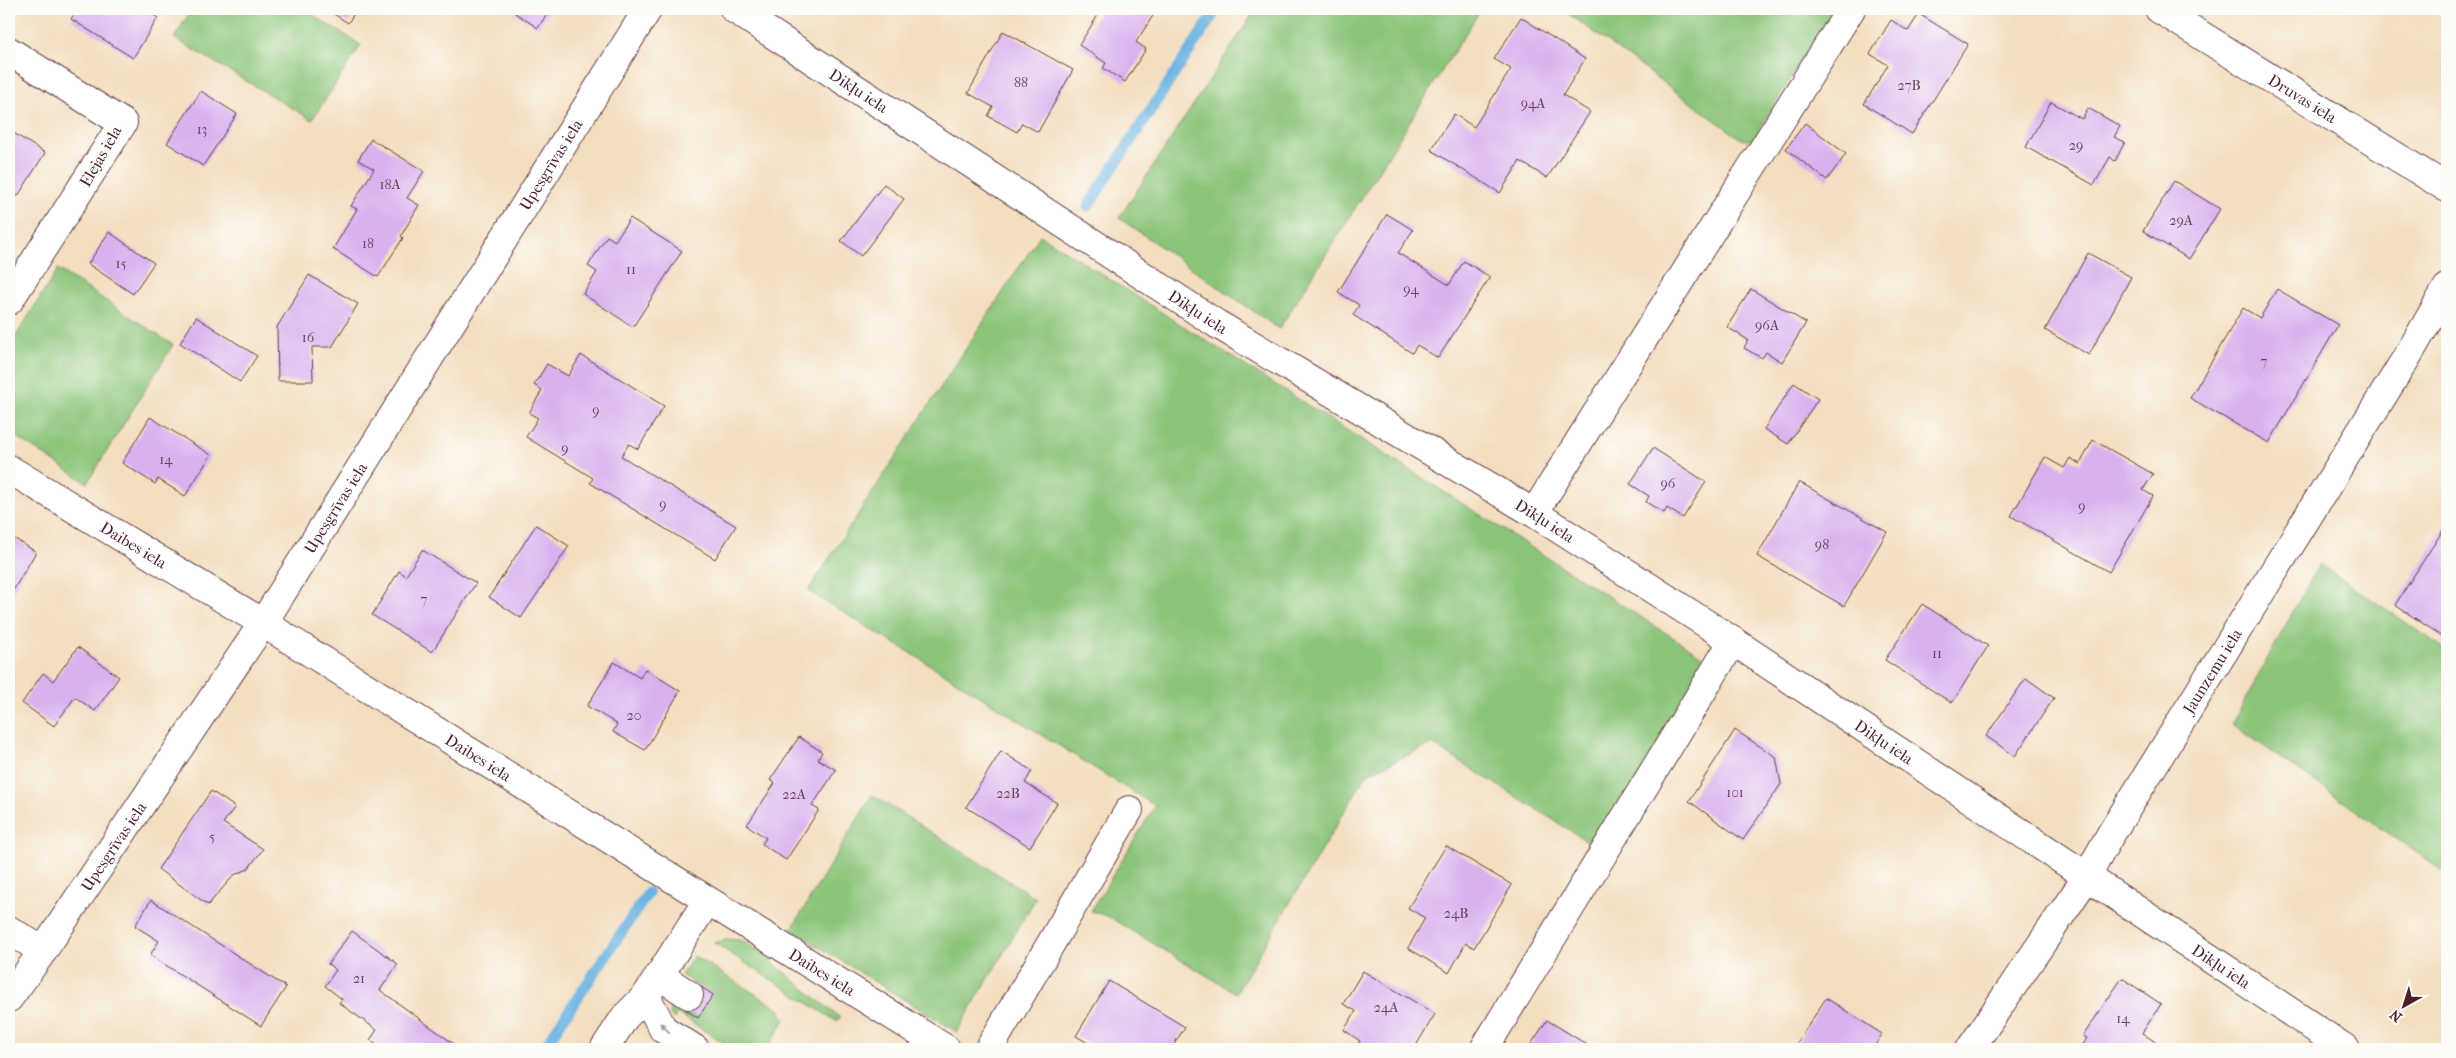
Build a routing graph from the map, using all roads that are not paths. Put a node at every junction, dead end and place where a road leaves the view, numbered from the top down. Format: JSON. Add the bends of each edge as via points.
{"nodes":[{"id":1,"x":648,"y":9,"type":"edge"},
{"id":2,"x":734,"y":9,"type":"edge"},
{"id":3,"x":1851,"y":9,"type":"edge"},
{"id":4,"x":2159,"y":9,"type":"edge"},
{"id":5,"x":9,"y":51,"type":"edge"},
{"id":6,"x":2447,"y":188,"type":"edge"},
{"id":7,"x":2447,"y":288,"type":"edge"},
{"id":8,"x":9,"y":301,"type":"edge"},
{"id":9,"x":9,"y":469,"type":"edge"},
{"id":10,"x":1534,"y":513,"type":"junction"},
{"id":11,"x":262,"y":623,"type":"junction"},
{"id":12,"x":1733,"y":641,"type":"junction"},
{"id":13,"x":1129,"y":810,"type":"dead end"},
{"id":14,"x":2086,"y":878,"type":"junction"},
{"id":15,"x":706,"y":901,"type":"junction"},
{"id":16,"x":9,"y":930,"type":"edge"},
{"id":17,"x":43,"y":951,"type":"junction"},
{"id":18,"x":652,"y":986,"type":"junction"},
{"id":19,"x":689,"y":995,"type":"dead end"},
{"id":20,"x":9,"y":998,"type":"edge"},
{"id":21,"x":604,"y":1049,"type":"edge"},
{"id":22,"x":695,"y":1049,"type":"edge"},
{"id":23,"x":946,"y":1049,"type":"edge"},
{"id":24,"x":989,"y":1049,"type":"edge"},
{"id":25,"x":1484,"y":1049,"type":"edge"},
{"id":26,"x":1970,"y":1049,"type":"edge"},
{"id":27,"x":2346,"y":1049,"type":"edge"}],
"edges":[{"from":1,"to":11,"type":"street","name":"Upesgrīvas iela"},
{"from":2,"to":10,"type":"street","name":"Dikļu iela","via":[[1216,324]]},
{"from":3,"to":10,"type":"street"},
{"from":4,"to":6,"type":"street","name":"Druvas iela"},
{"from":5,"to":8,"type":"street","name":"Elejas iela","via":[[123,123]]},
{"from":7,"to":14,"type":"street","name":"Jaunzemu iela"},
{"from":9,"to":11,"type":"street","name":"Daibes iela"},
{"from":10,"to":12,"type":"street","name":"Dikļu iela"},
{"from":11,"to":15,"type":"street","name":"Daibes iela"},
{"from":11,"to":17,"type":"street","name":"Upesgrīvas iela"},
{"from":12,"to":14,"type":"street","name":"Dikļu iela"},
{"from":12,"to":25,"type":"street"},
{"from":13,"to":24,"type":"street"},
{"from":14,"to":26,"type":"street","name":"Jaunzemu iela"},
{"from":14,"to":27,"type":"street","name":"Dikļu iela"},
{"from":15,"to":18,"type":"street"},
{"from":15,"to":23,"type":"street","name":"Daibes iela"},
{"from":16,"to":17,"type":"street"},
{"from":17,"to":20,"type":"street","name":"Upesgrīvas iela"},
{"from":18,"to":19,"type":"street"},
{"from":18,"to":21,"type":"street","via":[[625,1017]]},
{"from":22,"to":18,"type":"street","one_way":true,"via":[[663,1029]]}]}
